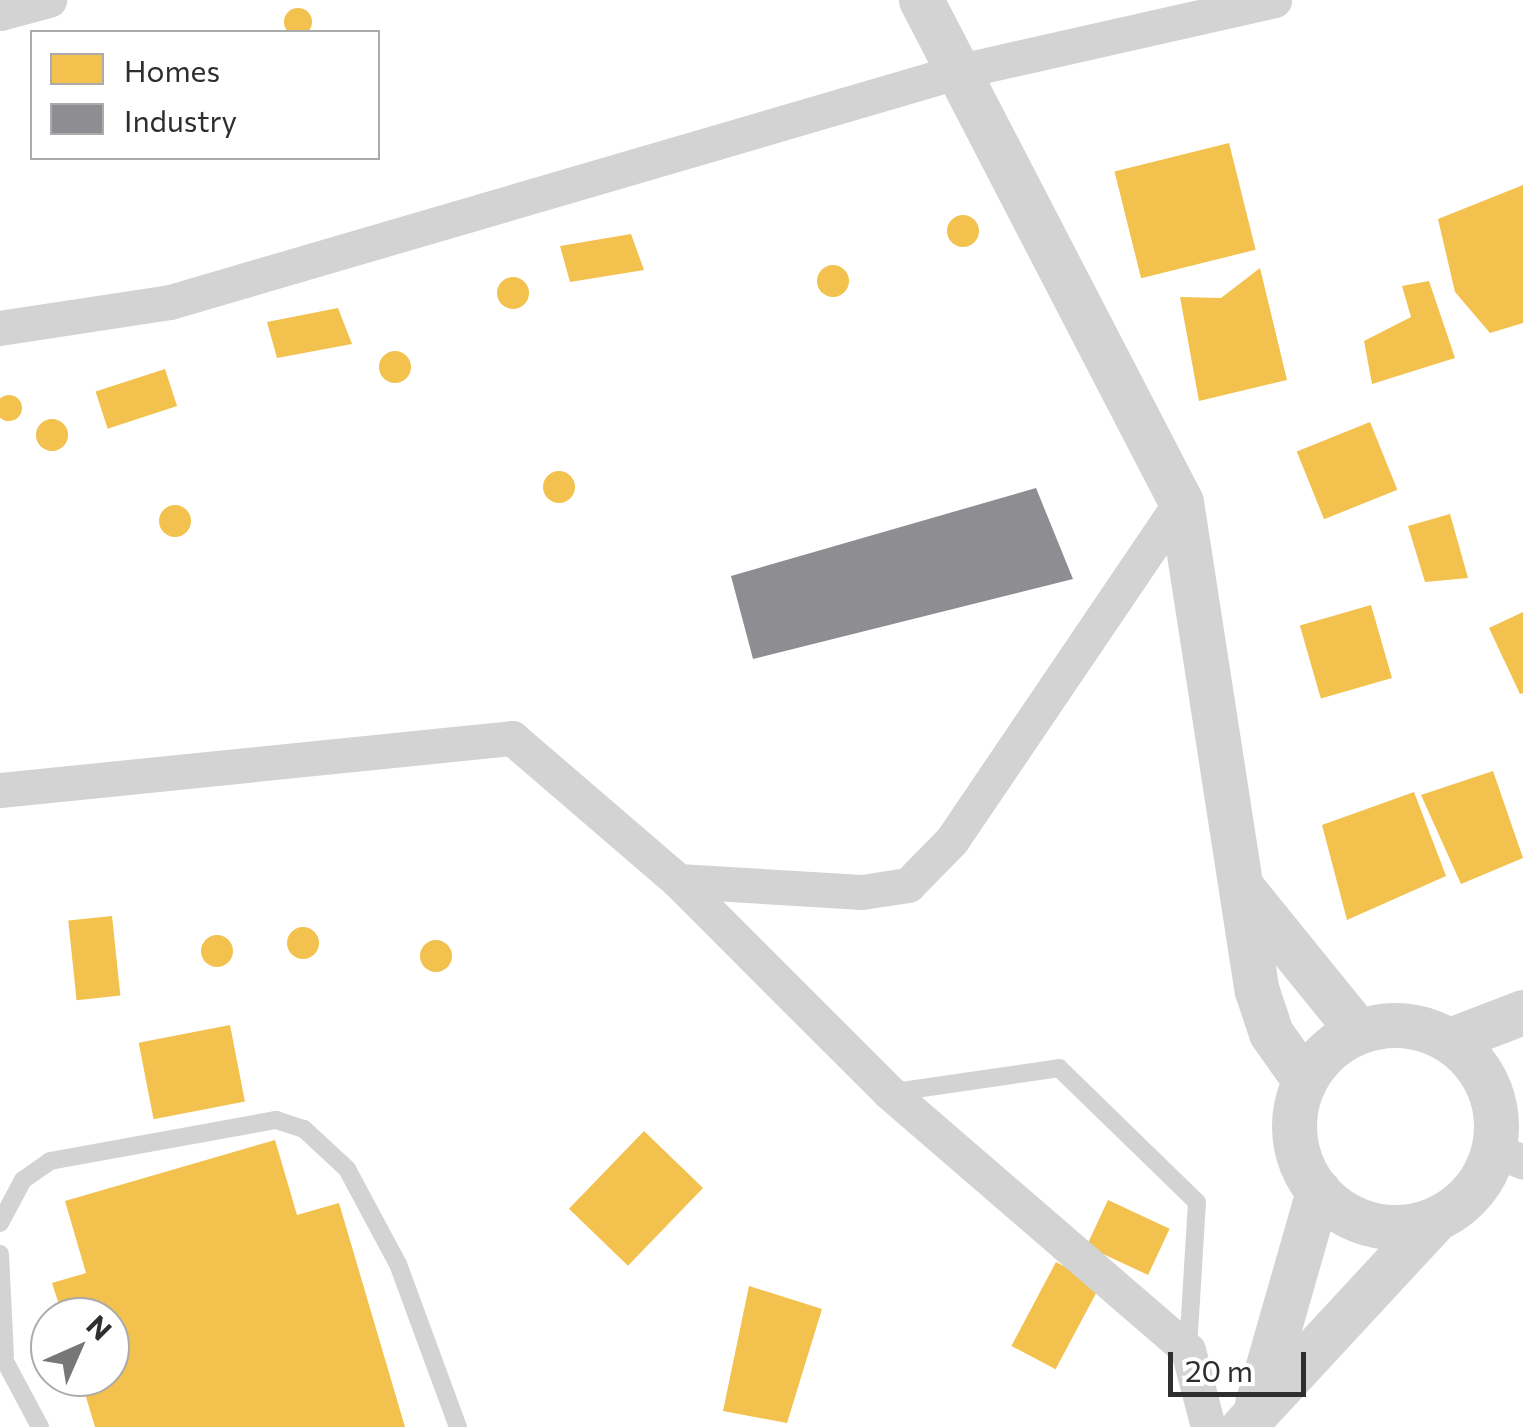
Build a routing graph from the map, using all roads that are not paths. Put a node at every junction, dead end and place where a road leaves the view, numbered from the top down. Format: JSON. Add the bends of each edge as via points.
{"nodes":[{"id":1,"x":49,"y":0,"type":"edge"},
{"id":2,"x":920,"y":0,"type":"edge"},
{"id":3,"x":1274,"y":0,"type":"edge"},
{"id":4,"x":0,"y":14,"type":"edge"},
{"id":5,"x":960,"y":71,"type":"junction"},
{"id":6,"x":0,"y":328,"type":"edge"},
{"id":7,"x":1180,"y":502,"type":"junction"},
{"id":8,"x":0,"y":790,"type":"edge"},
{"id":9,"x":678,"y":881,"type":"junction"},
{"id":10,"x":1242,"y":888,"type":"junction"},
{"id":11,"x":1523,"y":1012,"type":"edge"},
{"id":12,"x":1358,"y":1031,"type":"junction"},
{"id":13,"x":1450,"y":1040,"type":"junction"},
{"id":14,"x":1302,"y":1076,"type":"junction"},
{"id":15,"x":889,"y":1092,"type":"junction"},
{"id":16,"x":1514,"y":1150,"type":"edge"},
{"id":17,"x":1318,"y":1191,"type":"junction"},
{"id":18,"x":1435,"y":1220,"type":"junction"},
{"id":19,"x":0,"y":1224,"type":"edge"},
{"id":20,"x":0,"y":1254,"type":"edge"},
{"id":21,"x":1188,"y":1350,"type":"junction"},
{"id":22,"x":2,"y":1354,"type":"edge"},
{"id":23,"x":1250,"y":1417,"type":"edge"},
{"id":24,"x":40,"y":1427,"type":"edge"},
{"id":25,"x":458,"y":1427,"type":"edge"},
{"id":26,"x":1208,"y":1427,"type":"edge"}],
"edges":[{"from":1,"to":4,"type":"street"},
{"from":2,"to":5,"type":"street"},
{"from":3,"to":5,"type":"street"},
{"from":5,"to":6,"type":"street","via":[[170,302]]},
{"from":5,"to":7,"type":"street"},
{"from":7,"to":9,"type":"street","via":[[952,840],[908,885],[862,892]]},
{"from":7,"to":10,"type":"street"},
{"from":8,"to":9,"type":"street","via":[[512,738]]},
{"from":9,"to":15,"type":"street"},
{"from":10,"to":12,"type":"street"},
{"from":10,"to":14,"type":"street","via":[[1271,1034]]},
{"from":11,"to":13,"type":"street"},
{"from":12,"to":13,"type":"street","via":[[1420,1027]]},
{"from":12,"to":14,"type":"street"},
{"from":13,"to":16,"type":"street","via":[[1490,1088]]},
{"from":14,"to":17,"type":"street","via":[[1294,1132]]},
{"from":15,"to":21,"type":"street"},
{"from":15,"to":21,"type":"lane","via":[[1060,1068],[1197,1202]]},
{"from":16,"to":18,"type":"street"},
{"from":17,"to":18,"type":"street","via":[[1371,1224]]},
{"from":17,"to":23,"type":"street"},
{"from":18,"to":23,"type":"street"},
{"from":19,"to":25,"type":"lane","via":[[23,1180],[50,1161],[276,1120],[304,1129],[347,1169],[398,1264]]},
{"from":20,"to":22,"type":"lane"},
{"from":21,"to":26,"type":"street"},
{"from":22,"to":24,"type":"lane"}]}
